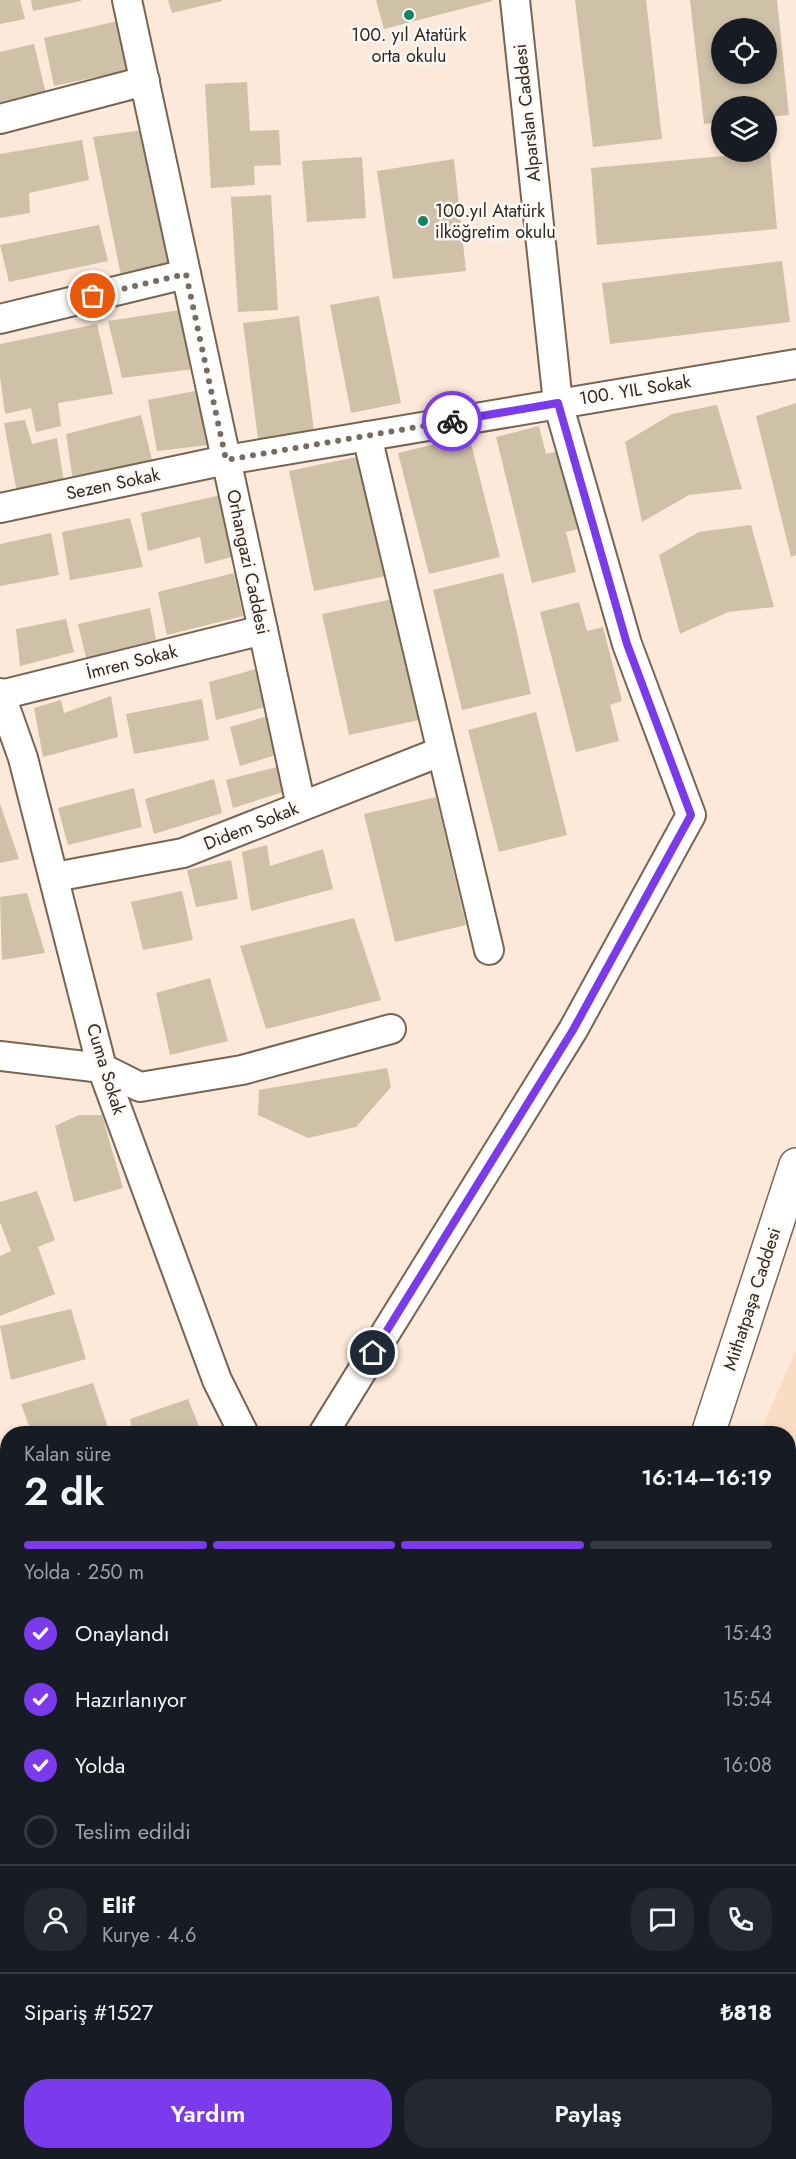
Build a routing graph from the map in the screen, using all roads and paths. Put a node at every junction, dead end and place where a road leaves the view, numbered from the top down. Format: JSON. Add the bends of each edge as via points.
{"nodes":[{"id":1,"x":127,"y":0,"type":"edge"},
{"id":2,"x":515,"y":0,"type":"edge"},
{"id":3,"x":145,"y":81,"type":"junction"},
{"id":4,"x":0,"y":119,"type":"edge"},
{"id":5,"x":186,"y":274,"type":"junction"},
{"id":6,"x":0,"y":319,"type":"edge"},
{"id":7,"x":796,"y":364,"type":"edge"},
{"id":8,"x":558,"y":403,"type":"junction"},
{"id":9,"x":367,"y":436,"type":"junction"},
{"id":10,"x":226,"y":460,"type":"junction"},
{"id":11,"x":0,"y":508,"type":"edge"},
{"id":12,"x":263,"y":630,"type":"junction"},
{"id":13,"x":0,"y":694,"type":"edge"},
{"id":14,"x":440,"y":752,"type":"junction"},
{"id":15,"x":12,"y":760,"type":"edge"},
{"id":16,"x":301,"y":806,"type":"junction"},
{"id":17,"x":55,"y":877,"type":"junction"},
{"id":18,"x":489,"y":950,"type":"dead end"},
{"id":19,"x":391,"y":1029,"type":"dead end"},
{"id":20,"x":0,"y":1056,"type":"edge"},
{"id":21,"x":102,"y":1068,"type":"junction"},
{"id":22,"x":796,"y":1165,"type":"edge"},
{"id":23,"x":240,"y":1426,"type":"edge"},
{"id":24,"x":327,"y":1426,"type":"edge"},
{"id":25,"x":711,"y":1426,"type":"edge"}],
"edges":[{"from":1,"to":3,"type":"street","name":"Orhangazi Caddesi"},
{"from":2,"to":8,"type":"street","name":"Alparslan Caddesi"},
{"from":3,"to":4,"type":"street"},
{"from":3,"to":5,"type":"street","name":"Orhangazi Caddesi"},
{"from":5,"to":6,"type":"street"},
{"from":5,"to":10,"type":"street","name":"Orhangazi Caddesi"},
{"from":7,"to":8,"type":"street","name":"100. YIL Sokak"},
{"from":8,"to":9,"type":"street","name":"100. YIL Sokak"},
{"from":8,"to":24,"type":"street","name":"Alparslan Caddesi","via":[[627,644],[691,815],[573,1030]]},
{"from":9,"to":10,"type":"street","name":"100. YIL Sokak"},
{"from":9,"to":14,"type":"street"},
{"from":10,"to":11,"type":"street","name":"Sezen Sokak"},
{"from":10,"to":12,"type":"street","name":"Orhangazi Caddesi"},
{"from":12,"to":13,"type":"street","name":"İmren Sokak"},
{"from":12,"to":16,"type":"street","name":"Orhangazi Caddesi"},
{"from":13,"to":15,"type":"street","name":"Cuma Sokak"},
{"from":14,"to":16,"type":"street","name":"Didem Sokak"},
{"from":14,"to":18,"type":"street"},
{"from":15,"to":17,"type":"street","name":"Cuma Sokak"},
{"from":16,"to":17,"type":"street","name":"Didem Sokak","via":[[183,854]]},
{"from":17,"to":21,"type":"street","name":"Cuma Sokak"},
{"from":19,"to":21,"type":"street","via":[[242,1070],[140,1087]]},
{"from":20,"to":21,"type":"street"},
{"from":21,"to":23,"type":"street","name":"Cuma Sokak","via":[[218,1380]]},
{"from":22,"to":25,"type":"street","name":"Mithatpaşa Caddesi"}]}
